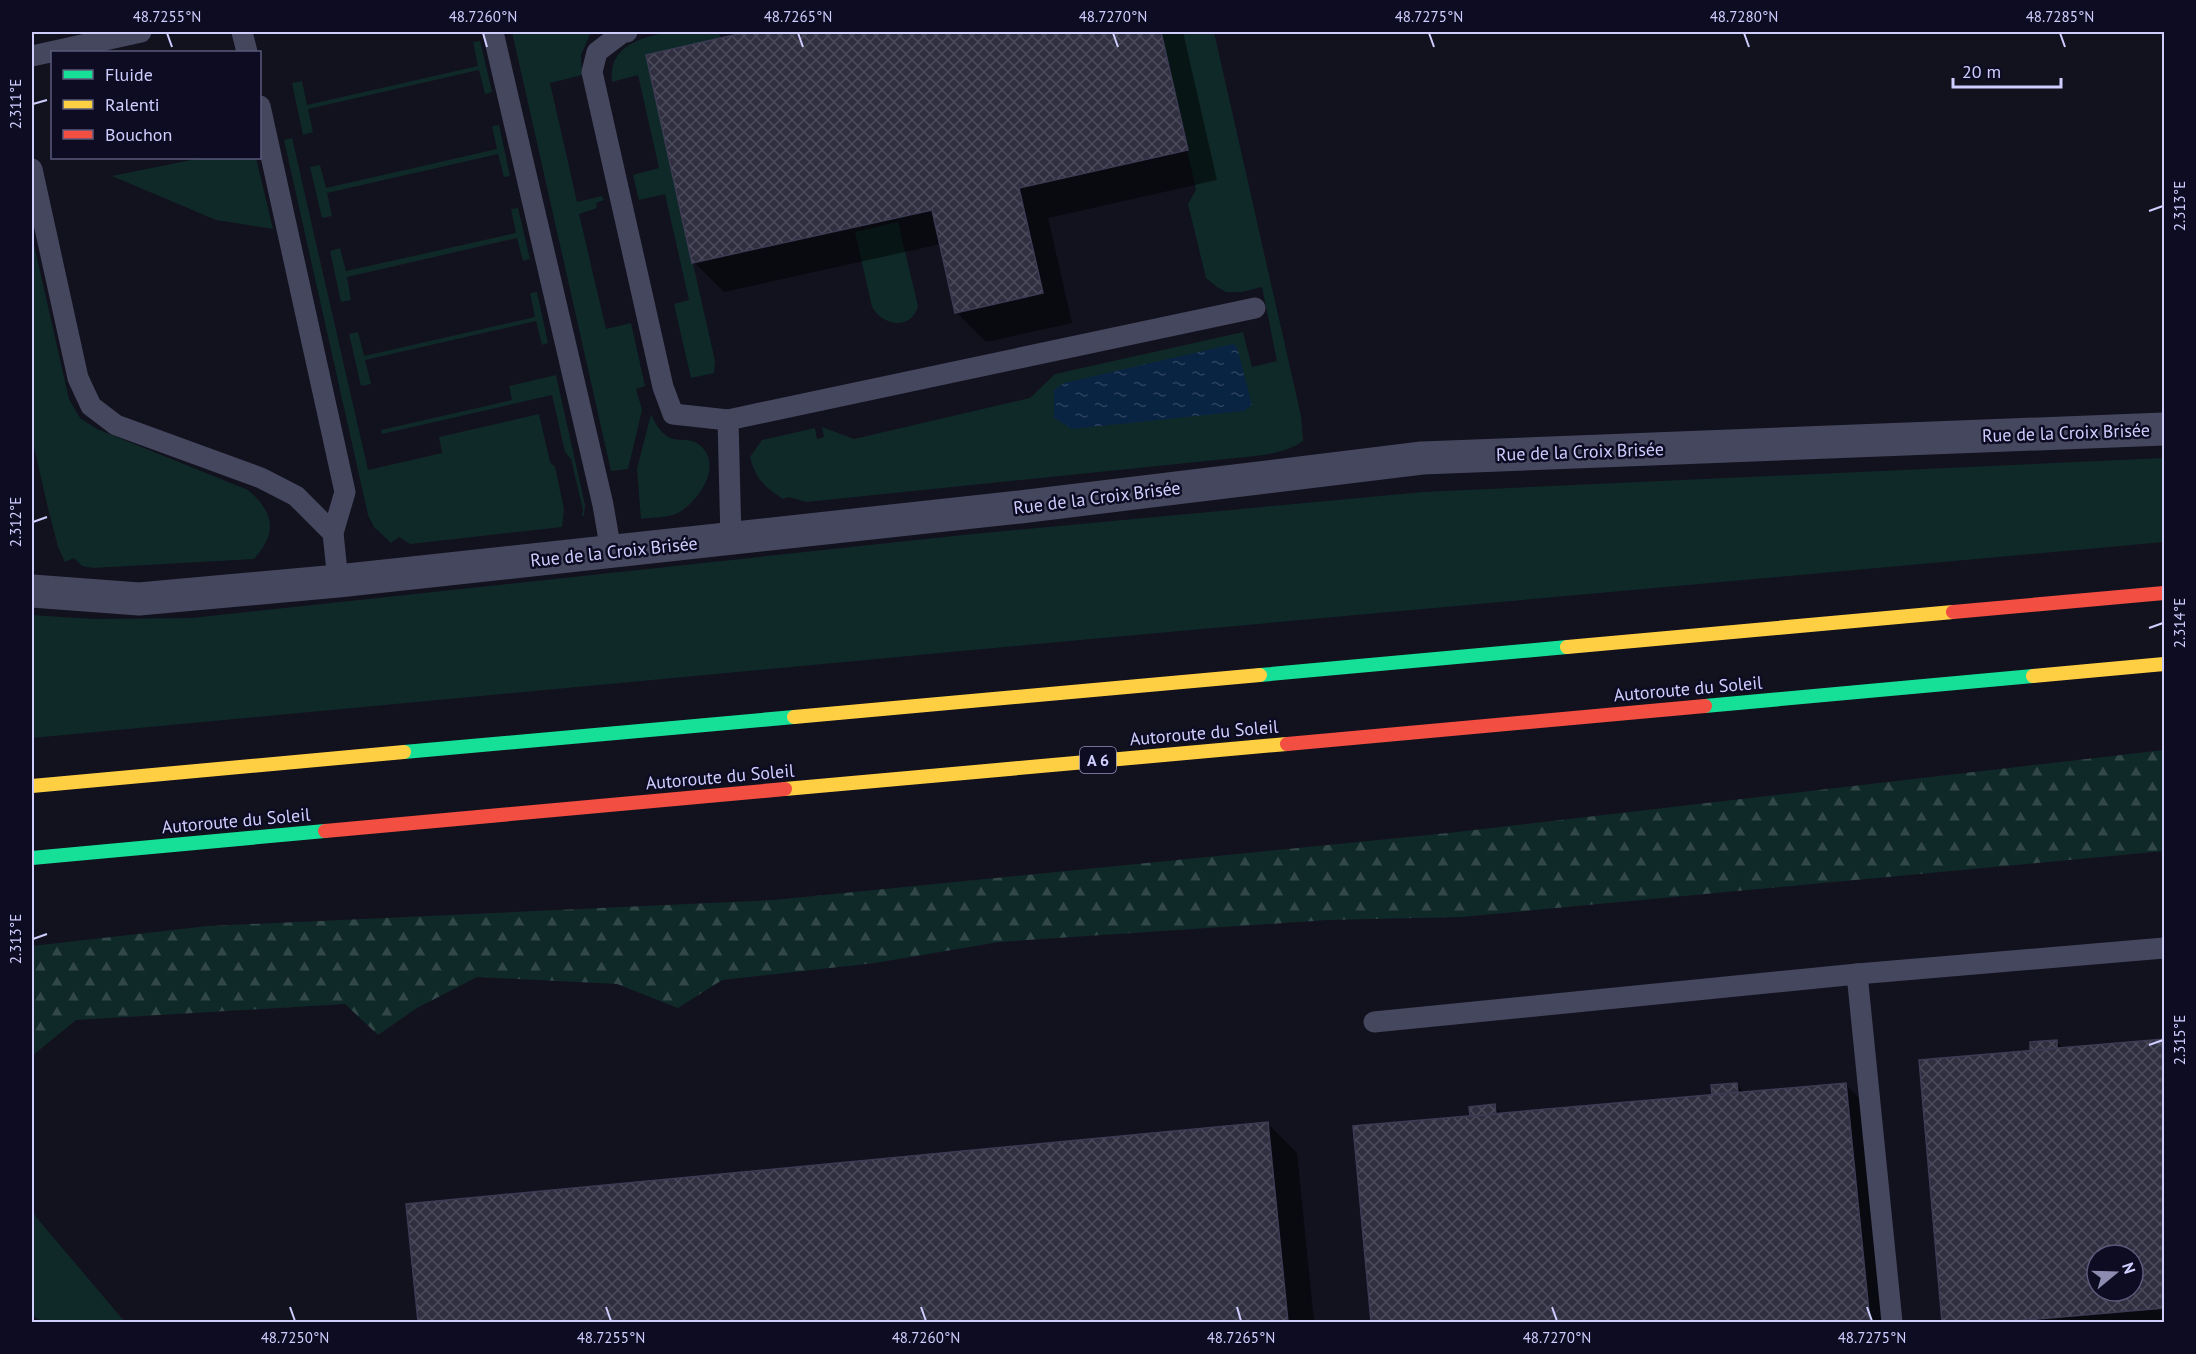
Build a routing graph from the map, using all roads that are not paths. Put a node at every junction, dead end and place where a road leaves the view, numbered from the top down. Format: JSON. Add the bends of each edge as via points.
{"nodes":[{"id":1,"x":141,"y":32,"type":"edge"},
{"id":2,"x":242,"y":32,"type":"edge"},
{"id":3,"x":494,"y":32,"type":"edge"},
{"id":4,"x":627,"y":32,"type":"edge"},
{"id":5,"x":55,"y":51,"type":"edge"},
{"id":6,"x":247,"y":51,"type":"edge"},
{"id":7,"x":51,"y":52,"type":"edge"},
{"id":8,"x":32,"y":56,"type":"edge"},
{"id":9,"x":261,"y":111,"type":"edge"},
{"id":10,"x":32,"y":169,"type":"edge"},
{"id":11,"x":1255,"y":308,"type":"dead end"},
{"id":12,"x":728,"y":420,"type":"junction"},
{"id":13,"x":2164,"y":429,"type":"edge"},
{"id":14,"x":333,"y":533,"type":"junction"},
{"id":15,"x":731,"y":539,"type":"junction"},
{"id":16,"x":611,"y":551,"type":"junction"},
{"id":17,"x":338,"y":581,"type":"junction"},
{"id":18,"x":32,"y":591,"type":"edge"},
{"id":19,"x":2164,"y":593,"type":"edge"},
{"id":20,"x":2164,"y":664,"type":"edge"},
{"id":21,"x":32,"y":786,"type":"edge"},
{"id":22,"x":32,"y":858,"type":"edge"},
{"id":23,"x":2164,"y":948,"type":"edge"},
{"id":24,"x":1857,"y":974,"type":"junction"},
{"id":25,"x":1374,"y":1022,"type":"dead end"},
{"id":26,"x":1892,"y":1323,"type":"edge"}],
"edges":[{"from":1,"to":5,"type":"lane"},
{"from":2,"to":6,"type":"lane"},
{"from":3,"to":16,"type":"lane"},
{"from":4,"to":12,"type":"lane","via":[[597,52],[592,72],[663,387],[673,414]]},
{"from":7,"to":8,"type":"lane"},
{"from":9,"to":14,"type":"lane","via":[[345,492]]},
{"from":10,"to":14,"type":"lane","via":[[78,378],[91,406],[117,425],[261,477],[296,496]]},
{"from":11,"to":12,"type":"lane"},
{"from":12,"to":15,"type":"lane"},
{"from":13,"to":15,"type":"street","name":"Rue de la Croix Brisée","via":[[1422,458]]},
{"from":14,"to":17,"type":"lane"},
{"from":15,"to":16,"type":"street","name":"Rue de la Croix Brisée"},
{"from":16,"to":17,"type":"street","name":"Rue de la Croix Brisée"},
{"from":17,"to":18,"type":"street","name":"Rue de la Croix Brisée","via":[[139,599]]},
{"from":19,"to":21,"type":"highway"},
{"from":20,"to":22,"type":"highway","name":"Autoroute du Soleil","number":"A 6"},
{"from":23,"to":24,"type":"lane"},
{"from":24,"to":25,"type":"lane"},
{"from":24,"to":26,"type":"lane"}]}
